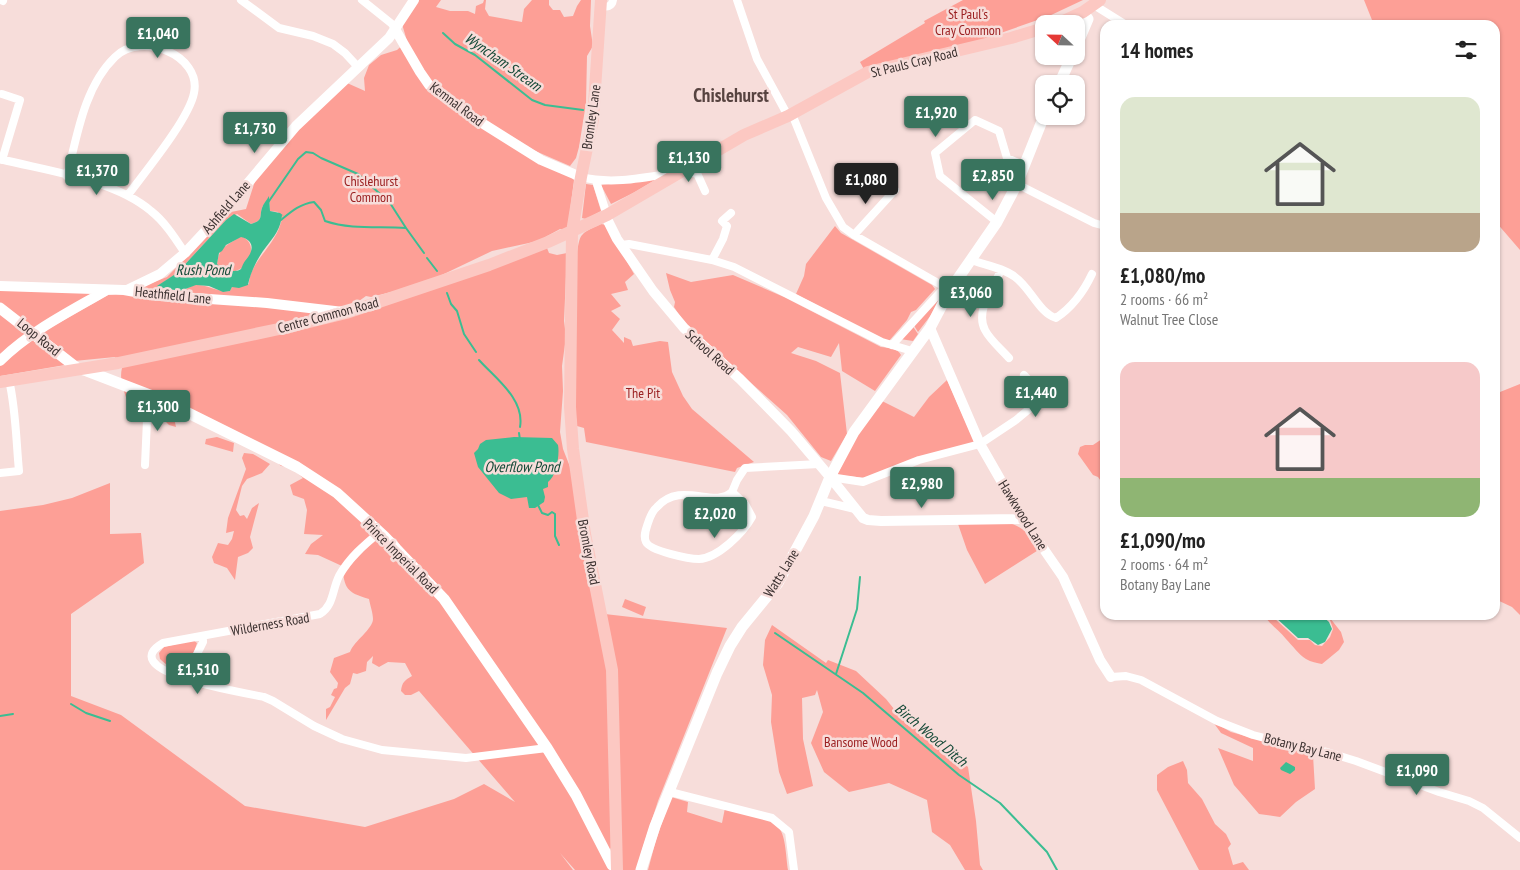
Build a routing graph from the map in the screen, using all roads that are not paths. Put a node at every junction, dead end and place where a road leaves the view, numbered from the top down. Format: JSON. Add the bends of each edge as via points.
{"nodes":[{"id":1,"x":241,"y":0,"type":"edge"},
{"id":2,"x":362,"y":0,"type":"edge"},
{"id":3,"x":414,"y":0,"type":"edge"},
{"id":4,"x":613,"y":0,"type":"edge"},
{"id":5,"x":737,"y":0,"type":"edge"},
{"id":6,"x":1097,"y":2,"type":"edge"},
{"id":7,"x":601,"y":4,"type":"edge"},
{"id":8,"x":1083,"y":12,"type":"junction"},
{"id":9,"x":1076,"y":15,"type":"edge"},
{"id":10,"x":1120,"y":20,"type":"edge"},
{"id":11,"x":1085,"y":26,"type":"edge"},
{"id":12,"x":395,"y":29,"type":"junction"},
{"id":13,"x":1035,"y":31,"type":"edge"},
{"id":14,"x":358,"y":67,"type":"junction"},
{"id":15,"x":2,"y":94,"type":"dead end"},
{"id":16,"x":790,"y":115,"type":"junction"},
{"id":17,"x":1041,"y":125,"type":"edge"},
{"id":18,"x":1,"y":159,"type":"edge"},
{"id":19,"x":690,"y":166,"type":"junction"},
{"id":20,"x":1025,"y":166,"type":"junction"},
{"id":21,"x":67,"y":176,"type":"junction"},
{"id":22,"x":672,"y":176,"type":"junction"},
{"id":23,"x":581,"y":177,"type":"junction"},
{"id":24,"x":596,"y":181,"type":"junction"},
{"id":25,"x":1017,"y":184,"type":"junction"},
{"id":26,"x":895,"y":190,"type":"dead end"},
{"id":27,"x":706,"y":191,"type":"dead end"},
{"id":28,"x":128,"y":196,"type":"junction"},
{"id":29,"x":731,"y":213,"type":"dead end"},
{"id":30,"x":606,"y":215,"type":"junction"},
{"id":31,"x":997,"y":222,"type":"junction"},
{"id":32,"x":1100,"y":225,"type":"edge"},
{"id":33,"x":572,"y":232,"type":"junction"},
{"id":34,"x":854,"y":235,"type":"junction"},
{"id":35,"x":622,"y":245,"type":"junction"},
{"id":36,"x":185,"y":253,"type":"junction"},
{"id":37,"x":712,"y":260,"type":"junction"},
{"id":38,"x":971,"y":260,"type":"junction"},
{"id":39,"x":1001,"y":270,"type":"junction"},
{"id":40,"x":1092,"y":274,"type":"dead end"},
{"id":41,"x":0,"y":286,"type":"edge"},
{"id":42,"x":108,"y":289,"type":"junction"},
{"id":43,"x":948,"y":289,"type":"junction"},
{"id":44,"x":127,"y":290,"type":"junction"},
{"id":45,"x":0,"y":308,"type":"edge"},
{"id":46,"x":346,"y":313,"type":"junction"},
{"id":47,"x":930,"y":328,"type":"junction"},
{"id":48,"x":35,"y":334,"type":"junction"},
{"id":49,"x":919,"y":342,"type":"junction"},
{"id":50,"x":892,"y":345,"type":"junction"},
{"id":51,"x":939,"y":350,"type":"junction"},
{"id":52,"x":912,"y":351,"type":"junction"},
{"id":53,"x":1009,"y":358,"type":"dead end"},
{"id":54,"x":0,"y":361,"type":"edge"},
{"id":55,"x":77,"y":368,"type":"junction"},
{"id":56,"x":1024,"y":375,"type":"dead end"},
{"id":57,"x":5,"y":381,"type":"edge"},
{"id":58,"x":160,"y":399,"type":"junction"},
{"id":59,"x":980,"y":444,"type":"junction"},
{"id":60,"x":819,"y":464,"type":"junction"},
{"id":61,"x":145,"y":465,"type":"dead end"},
{"id":62,"x":0,"y":473,"type":"edge"},
{"id":63,"x":830,"y":477,"type":"junction"},
{"id":64,"x":732,"y":492,"type":"junction"},
{"id":65,"x":820,"y":501,"type":"junction"},
{"id":66,"x":855,"y":509,"type":"junction"},
{"id":67,"x":1023,"y":519,"type":"junction"},
{"id":68,"x":380,"y":532,"type":"junction"},
{"id":69,"x":203,"y":637,"type":"junction"},
{"id":70,"x":1111,"y":677,"type":"joint"},
{"id":71,"x":188,"y":681,"type":"junction"},
{"id":72,"x":547,"y":748,"type":"junction"},
{"id":73,"x":670,"y":792,"type":"junction"},
{"id":74,"x":1520,"y":838,"type":"edge"},
{"id":75,"x":616,"y":868,"type":"edge"},
{"id":76,"x":642,"y":870,"type":"edge"},
{"id":77,"x":794,"y":870,"type":"edge"}],
"edges":[{"from":1,"to":14,"type":"street","via":[[279,28],[333,44]]},
{"from":2,"to":12,"type":"street","name":"Kemnal Road"},
{"from":3,"to":12,"type":"street","name":"Ashfield Lane"},
{"from":4,"to":7,"type":"street","via":[[608,7]]},
{"from":5,"to":16,"type":"street","via":[[757,59]]},
{"from":6,"to":8,"type":"main road"},
{"from":6,"to":10,"type":"street"},
{"from":7,"to":23,"type":"main road","name":"Bromley Lane","via":[[593,119]]},
{"from":8,"to":9,"type":"main road"},
{"from":8,"to":11,"type":"main road","via":[[1088,19]]},
{"from":12,"to":14,"type":"street","name":"Ashfield Lane"},
{"from":12,"to":23,"type":"street","name":"Kemnal Road","via":[[429,85],[541,160]]},
{"from":13,"to":16,"type":"main road","name":"St Pauls Cray Road","via":[[876,70]]},
{"from":14,"to":36,"type":"street","name":"Ashfield Lane","via":[[281,142]]},
{"from":15,"to":18,"type":"street","via":[[20,100]]},
{"from":16,"to":19,"type":"main road","name":"St Pauls Cray Road","via":[[744,135]]},
{"from":16,"to":34,"type":"street","via":[[826,198],[844,227]]},
{"from":17,"to":20,"type":"main road","name":"Watts Lane"},
{"from":18,"to":21,"type":"street"},
{"from":19,"to":22,"type":"main road","name":"St Pauls Cray Road"},
{"from":19,"to":27,"type":"street"},
{"from":20,"to":25,"type":"main road","name":"Watts Lane"},
{"from":20,"to":31,"type":"street","via":[[1007,158],[999,132],[974,120],[935,152],[940,176]]},
{"from":21,"to":28,"type":"street"},
{"from":21,"to":28,"type":"street","via":[[82,115],[103,71],[124,50],[150,45],[160,47],[183,61],[195,82],[194,95],[181,121]]},
{"from":22,"to":24,"type":"street"},
{"from":22,"to":30,"type":"main road","name":"Centre Common Road"},
{"from":23,"to":24,"type":"street"},
{"from":23,"to":33,"type":"main road","name":"Bromley Lane"},
{"from":24,"to":30,"type":"street"},
{"from":25,"to":31,"type":"main road","name":"Watts Lane"},
{"from":25,"to":32,"type":"street"},
{"from":26,"to":34,"type":"street"},
{"from":28,"to":36,"type":"street","via":[[153,212]]},
{"from":29,"to":37,"type":"street","via":[[722,221],[726,226],[723,239]]},
{"from":30,"to":33,"type":"main road","name":"Centre Common Road"},
{"from":30,"to":35,"type":"street","name":"School Road"},
{"from":31,"to":38,"type":"main road","name":"Watts Lane"},
{"from":33,"to":46,"type":"main road","name":"Centre Common Road","via":[[489,265]]},
{"from":33,"to":75,"type":"main road","name":"Bromley Road","via":[[572,436],[585,534],[612,670]]},
{"from":34,"to":43,"type":"street"},
{"from":35,"to":37,"type":"street"},
{"from":35,"to":60,"type":"street","name":"School Road","via":[[653,291],[684,328],[740,379]]},
{"from":36,"to":44,"type":"street","name":"Ashfield Lane","via":[[160,274]]},
{"from":37,"to":50,"type":"street","via":[[734,267]]},
{"from":38,"to":39,"type":"street"},
{"from":38,"to":43,"type":"main road","name":"Watts Lane"},
{"from":39,"to":40,"type":"street","via":[[1014,275],[1049,316],[1056,318],[1076,299]]},
{"from":39,"to":53,"type":"street","via":[[982,310],[982,323],[985,332]]},
{"from":41,"to":42,"type":"street","name":"Heathfield Lane"},
{"from":42,"to":44,"type":"street","name":"Heathfield Lane"},
{"from":42,"to":48,"type":"street"},
{"from":43,"to":47,"type":"main road","name":"Watts Lane"},
{"from":43,"to":50,"type":"street"},
{"from":44,"to":46,"type":"street","name":"Heathfield Lane"},
{"from":45,"to":48,"type":"main road","name":"Loop Road"},
{"from":46,"to":55,"type":"main road","name":"Centre Common Road","via":[[128,361]]},
{"from":47,"to":49,"type":"main road","name":"Watts Lane"},
{"from":47,"to":51,"type":"street","name":"Hawkwood Lane"},
{"from":48,"to":54,"type":"street"},
{"from":48,"to":55,"type":"main road","name":"Loop Road"},
{"from":49,"to":51,"type":"street"},
{"from":49,"to":52,"type":"main road","name":"Watts Lane"},
{"from":50,"to":52,"type":"street"},
{"from":51,"to":59,"type":"street","name":"Hawkwood Lane"},
{"from":52,"to":63,"type":"main road","name":"Watts Lane","via":[[854,432]]},
{"from":55,"to":57,"type":"main road","name":"Centre Common Road"},
{"from":55,"to":58,"type":"main road","name":"Prince Imperial Road"},
{"from":56,"to":59,"type":"street","via":[[1039,392],[1034,405]]},
{"from":57,"to":62,"type":"street","via":[[16,421],[19,471]]},
{"from":58,"to":61,"type":"street","via":[[147,420]]},
{"from":58,"to":68,"type":"main road","name":"Prince Imperial Road","via":[[297,467],[338,493]]},
{"from":59,"to":63,"type":"street","via":[[919,460],[863,482]]},
{"from":59,"to":67,"type":"street","name":"Hawkwood Lane"},
{"from":60,"to":63,"type":"street","name":"School Road"},
{"from":60,"to":64,"type":"street","via":[[745,468]]},
{"from":63,"to":65,"type":"main road","name":"Watts Lane"},
{"from":63,"to":66,"type":"street","name":"School Road"},
{"from":64,"to":64,"type":"street","via":[[745,504],[752,517],[745,529],[715,554],[700,559],[667,553],[650,547],[646,542],[644,534],[651,514],[667,498],[685,494],[717,498],[727,497]]},
{"from":65,"to":66,"type":"street"},
{"from":65,"to":73,"type":"main road","name":"Watts Lane","via":[[778,583],[730,646]]},
{"from":66,"to":67,"type":"street","via":[[862,518],[881,521]]},
{"from":67,"to":70,"type":"street","name":"Hawkwood Lane","via":[[1063,577],[1100,660]]},
{"from":68,"to":69,"type":"street","name":"Wilderness Road","via":[[357,551],[339,577],[326,610],[320,614]]},
{"from":68,"to":72,"type":"main road","name":"Prince Imperial Road","via":[[444,599]]},
{"from":69,"to":71,"type":"street"},
{"from":69,"to":71,"type":"street","name":"Wilderness Road","via":[[199,635],[164,643],[153,654],[156,665]]},
{"from":70,"to":74,"type":"street","name":"Botany Bay Lane","via":[[1141,680],[1217,721],[1252,734],[1328,752],[1469,801],[1483,808]]},
{"from":71,"to":72,"type":"street","name":"Wilderness Road","via":[[264,697],[342,739],[382,750],[466,758]]},
{"from":72,"to":75,"type":"main road","name":"Prince Imperial Road"},
{"from":73,"to":76,"type":"main road","name":"Watts Lane","via":[[655,826]]},
{"from":73,"to":77,"type":"street","via":[[772,818],[789,832]]}]}
